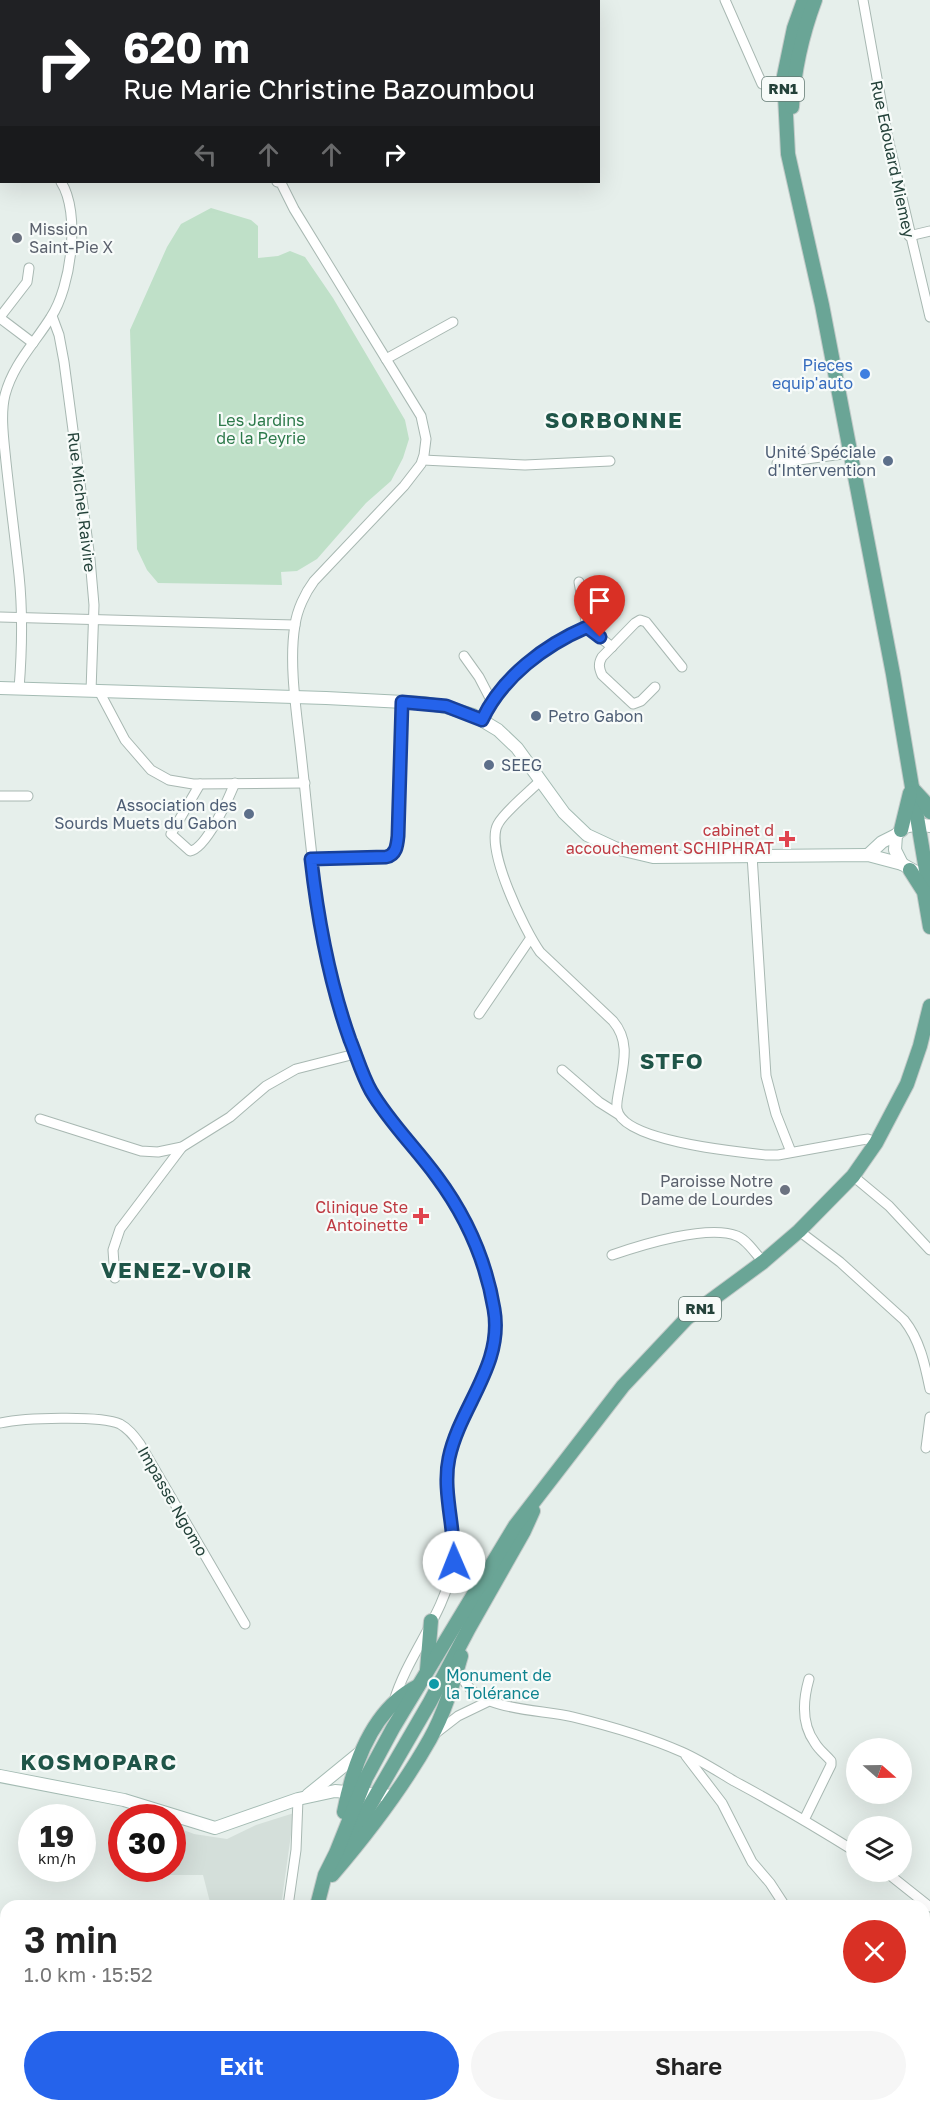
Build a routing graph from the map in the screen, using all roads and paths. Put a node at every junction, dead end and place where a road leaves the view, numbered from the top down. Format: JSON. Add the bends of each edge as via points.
{"nodes":[{"id":1,"x":724,"y":0,"type":"edge"},
{"id":2,"x":804,"y":0,"type":"edge"},
{"id":3,"x":815,"y":0,"type":"edge"},
{"id":4,"x":863,"y":0,"type":"edge"},
{"id":5,"x":783,"y":90,"type":"junction"},
{"id":6,"x":795,"y":180,"type":"junction"},
{"id":7,"x":61,"y":183,"type":"edge"},
{"id":8,"x":280,"y":183,"type":"edge"},
{"id":9,"x":930,"y":231,"type":"edge"},
{"id":10,"x":909,"y":236,"type":"junction"},
{"id":11,"x":29,"y":268,"type":"dead end"},
{"id":12,"x":927,"y":294,"type":"edge"},
{"id":13,"x":52,"y":316,"type":"junction"},
{"id":14,"x":0,"y":317,"type":"edge"},
{"id":15,"x":930,"y":317,"type":"edge"},
{"id":16,"x":453,"y":322,"type":"dead end"},
{"id":17,"x":33,"y":343,"type":"junction"},
{"id":18,"x":386,"y":358,"type":"junction"},
{"id":19,"x":850,"y":453,"type":"junction"},
{"id":20,"x":423,"y":460,"type":"junction"},
{"id":21,"x":610,"y":461,"type":"dead end"},
{"id":22,"x":777,"y":463,"type":"dead end"},
{"id":23,"x":579,"y":582,"type":"dead end"},
{"id":24,"x":0,"y":617,"type":"edge"},
{"id":25,"x":22,"y":617,"type":"junction"},
{"id":26,"x":93,"y":618,"type":"junction"},
{"id":27,"x":295,"y":625,"type":"junction"},
{"id":28,"x":587,"y":627,"type":"junction"},
{"id":29,"x":612,"y":647,"type":"junction"},
{"id":30,"x":464,"y":656,"type":"dead end"},
{"id":31,"x":682,"y":666,"type":"dead end"},
{"id":32,"x":655,"y":687,"type":"dead end"},
{"id":33,"x":0,"y":688,"type":"edge"},
{"id":34,"x":19,"y":689,"type":"junction"},
{"id":35,"x":95,"y":691,"type":"junction"},
{"id":36,"x":296,"y":697,"type":"junction"},
{"id":37,"x":402,"y":702,"type":"junction"},
{"id":38,"x":492,"y":702,"type":"junction"},
{"id":39,"x":482,"y":720,"type":"junction"},
{"id":40,"x":540,"y":781,"type":"junction"},
{"id":41,"x":235,"y":783,"type":"junction"},
{"id":42,"x":305,"y":783,"type":"junction"},
{"id":43,"x":200,"y":784,"type":"junction"},
{"id":44,"x":912,"y":788,"type":"junction"},
{"id":45,"x":0,"y":796,"type":"edge"},
{"id":46,"x":28,"y":796,"type":"dead end"},
{"id":47,"x":930,"y":812,"type":"edge"},
{"id":48,"x":925,"y":825,"type":"edge"},
{"id":49,"x":898,"y":832,"type":"junction"},
{"id":50,"x":752,"y":855,"type":"junction"},
{"id":51,"x":868,"y":855,"type":"junction"},
{"id":52,"x":311,"y":859,"type":"junction"},
{"id":53,"x":906,"y":867,"type":"junction"},
{"id":54,"x":928,"y":877,"type":"edge"},
{"id":55,"x":930,"y":894,"type":"edge"},
{"id":56,"x":930,"y":927,"type":"edge"},
{"id":57,"x":530,"y":939,"type":"junction"},
{"id":58,"x":930,"y":1006,"type":"edge"},
{"id":59,"x":479,"y":1014,"type":"dead end"},
{"id":60,"x":356,"y":1054,"type":"junction"},
{"id":61,"x":562,"y":1070,"type":"dead end"},
{"id":62,"x":618,"y":1114,"type":"junction"},
{"id":63,"x":40,"y":1119,"type":"dead end"},
{"id":64,"x":876,"y":1143,"type":"junction"},
{"id":65,"x":182,"y":1147,"type":"junction"},
{"id":66,"x":791,"y":1152,"type":"junction"},
{"id":67,"x":853,"y":1176,"type":"junction"},
{"id":68,"x":799,"y":1231,"type":"junction"},
{"id":69,"x":930,"y":1250,"type":"edge"},
{"id":70,"x":612,"y":1255,"type":"dead end"},
{"id":71,"x":763,"y":1262,"type":"junction"},
{"id":72,"x":115,"y":1278,"type":"dead end"},
{"id":73,"x":930,"y":1389,"type":"edge"},
{"id":74,"x":930,"y":1417,"type":"edge"},
{"id":75,"x":0,"y":1423,"type":"edge"},
{"id":76,"x":926,"y":1448,"type":"dead end"},
{"id":77,"x":541,"y":1492,"type":"junction"},
{"id":78,"x":431,"y":1621,"type":"junction"},
{"id":79,"x":245,"y":1624,"type":"dead end"},
{"id":80,"x":469,"y":1628,"type":"junction"},
{"id":81,"x":458,"y":1666,"type":"junction"},
{"id":82,"x":809,"y":1679,"type":"dead end"},
{"id":83,"x":425,"y":1682,"type":"junction"},
{"id":84,"x":430,"y":1702,"type":"junction"},
{"id":85,"x":488,"y":1702,"type":"junction"},
{"id":86,"x":393,"y":1704,"type":"junction"},
{"id":87,"x":436,"y":1725,"type":"junction"},
{"id":88,"x":430,"y":1739,"type":"junction"},
{"id":89,"x":363,"y":1750,"type":"junction"},
{"id":90,"x":684,"y":1753,"type":"junction"},
{"id":91,"x":0,"y":1776,"type":"edge"},
{"id":92,"x":353,"y":1792,"type":"junction"},
{"id":93,"x":375,"y":1796,"type":"junction"},
{"id":94,"x":393,"y":1797,"type":"junction"},
{"id":95,"x":301,"y":1798,"type":"junction"},
{"id":96,"x":804,"y":1820,"type":"junction"},
{"id":97,"x":846,"y":1846,"type":"edge"},
{"id":98,"x":332,"y":1875,"type":"junction"},
{"id":99,"x":899,"y":1882,"type":"edge"},
{"id":100,"x":289,"y":1900,"type":"edge"},
{"id":101,"x":319,"y":1900,"type":"edge"},
{"id":102,"x":326,"y":1900,"type":"edge"},
{"id":103,"x":780,"y":1900,"type":"edge"},
{"id":104,"x":921,"y":1900,"type":"edge"}],
"edges":[{"from":1,"to":5,"type":"street","via":[[762,84]]},
{"from":2,"to":5,"type":"main road","number":"RN1","via":[[789,48]]},
{"from":3,"to":6,"type":"main road","number":"RN1","via":[[800,46],[793,90]]},
{"from":4,"to":10,"type":"street","name":"Rue Edouard Miemey"},
{"from":5,"to":6,"type":"main road","number":"RN1","via":[[788,154]]},
{"from":6,"to":19,"type":"main road","number":"RN1"},
{"from":7,"to":13,"type":"street","via":[[70,201],[71,239],[64,285]]},
{"from":8,"to":18,"type":"street"},
{"from":9,"to":10,"type":"street"},
{"from":10,"to":12,"type":"street","name":"Rue Edouard Miemey"},
{"from":11,"to":14,"type":"street","via":[[27,282]]},
{"from":12,"to":15,"type":"street","name":"Rue Edouard Miemey"},
{"from":13,"to":17,"type":"street"},
{"from":13,"to":26,"type":"street","name":"Rue Michel Raivire","via":[[60,335],[70,403],[90,559]]},
{"from":14,"to":17,"type":"street"},
{"from":16,"to":18,"type":"street"},
{"from":17,"to":25,"type":"street","via":[[8,384],[3,411]]},
{"from":18,"to":20,"type":"street","via":[[421,416],[426,439]]},
{"from":19,"to":22,"type":"street"},
{"from":19,"to":44,"type":"main road","number":"RN1"},
{"from":20,"to":21,"type":"street","via":[[525,465]]},
{"from":20,"to":27,"type":"street","via":[[404,486],[314,581]]},
{"from":23,"to":28,"type":"street"},
{"from":24,"to":25,"type":"street"},
{"from":25,"to":26,"type":"street"},
{"from":25,"to":34,"type":"street"},
{"from":26,"to":27,"type":"street"},
{"from":26,"to":35,"type":"street","name":"Rue Michel Raivire"},
{"from":27,"to":36,"type":"street"},
{"from":28,"to":29,"type":"street"},
{"from":28,"to":38,"type":"street","via":[[546,648]]},
{"from":29,"to":31,"type":"street","via":[[634,623],[642,620]]},
{"from":29,"to":32,"type":"street","via":[[599,663],[599,670],[629,702],[642,701]]},
{"from":30,"to":38,"type":"street"},
{"from":33,"to":34,"type":"main road"},
{"from":34,"to":35,"type":"main road"},
{"from":35,"to":36,"type":"main road"},
{"from":35,"to":43,"type":"street","via":[[125,740],[151,770],[169,780]]},
{"from":36,"to":37,"type":"main road"},
{"from":36,"to":42,"type":"street"},
{"from":37,"to":39,"type":"main road","via":[[446,706]]},
{"from":37,"to":52,"type":"street","via":[[395,851],[386,857]]},
{"from":38,"to":39,"type":"street"},
{"from":39,"to":40,"type":"main road","via":[[507,737]]},
{"from":40,"to":50,"type":"main road","via":[[575,824],[615,848],[653,857]]},
{"from":40,"to":57,"type":"street","via":[[498,823],[495,831],[503,876]]},
{"from":41,"to":42,"type":"street"},
{"from":41,"to":43,"type":"street"},
{"from":41,"to":43,"type":"street","via":[[219,818],[197,848],[190,850],[171,834]]},
{"from":42,"to":52,"type":"street"},
{"from":44,"to":47,"type":"main road"},
{"from":44,"to":48,"type":"main road","number":"RN1"},
{"from":44,"to":49,"type":"main road"},
{"from":45,"to":46,"type":"street"},
{"from":48,"to":49,"type":"main road","via":[[911,825]]},
{"from":48,"to":54,"type":"main road","number":"RN1"},
{"from":49,"to":51,"type":"main road"},
{"from":49,"to":53,"type":"main road","via":[[895,850]]},
{"from":50,"to":51,"type":"main road"},
{"from":50,"to":66,"type":"street","via":[[765,1076]]},
{"from":51,"to":53,"type":"main road"},
{"from":52,"to":60,"type":"street","via":[[323,943]]},
{"from":53,"to":54,"type":"main road"},
{"from":53,"to":56,"type":"main road","via":[[924,892]]},
{"from":54,"to":55,"type":"main road","number":"RN1"},
{"from":57,"to":59,"type":"street"},
{"from":57,"to":62,"type":"street","via":[[621,1031],[625,1055]]},
{"from":58,"to":64,"type":"main road","number":"RN1","via":[[907,1084]]},
{"from":60,"to":65,"type":"street","via":[[296,1068]]},
{"from":60,"to":78,"type":"street","via":[[373,1093],[467,1222],[495,1311],[493,1353],[487,1372],[449,1456],[454,1562]]},
{"from":61,"to":62,"type":"street"},
{"from":62,"to":66,"type":"street","via":[[641,1130],[688,1145],[766,1155]]},
{"from":63,"to":65,"type":"street","via":[[141,1151]]},
{"from":64,"to":66,"type":"street","via":[[868,1139]]},
{"from":64,"to":67,"type":"main road","number":"RN1"},
{"from":65,"to":72,"type":"street","via":[[120,1229],[113,1250]]},
{"from":67,"to":68,"type":"main road","number":"RN1"},
{"from":67,"to":69,"type":"street","via":[[889,1206]]},
{"from":68,"to":71,"type":"main road","number":"RN1"},
{"from":68,"to":73,"type":"street","via":[[840,1262],[911,1328]]},
{"from":70,"to":71,"type":"street","via":[[688,1235],[718,1233],[742,1238]]},
{"from":71,"to":77,"type":"main road","number":"RN1","via":[[687,1318],[623,1386]]},
{"from":74,"to":76,"type":"street"},
{"from":75,"to":79,"type":"street","name":"Impasse Ngomo","via":[[105,1420],[130,1431]]},
{"from":77,"to":80,"type":"main road","number":"RN1","via":[[525,1531]]},
{"from":77,"to":83,"type":"main road","number":"RN1","via":[[515,1526]]},
{"from":78,"to":83,"type":"main road"},
{"from":78,"to":86,"type":"street"},
{"from":80,"to":81,"type":"main road"},
{"from":80,"to":84,"type":"main road","number":"RN1"},
{"from":81,"to":85,"type":"street","via":[[470,1689]]},
{"from":81,"to":87,"type":"main road"},
{"from":82,"to":96,"type":"street","via":[[804,1694],[809,1733],[831,1765]]},
{"from":83,"to":84,"type":"main road"},
{"from":83,"to":86,"type":"main road"},
{"from":83,"to":92,"type":"main road","number":"RN1"},
{"from":84,"to":87,"type":"main road"},
{"from":84,"to":93,"type":"main road","number":"RN1"},
{"from":85,"to":88,"type":"street","via":[[458,1716]]},
{"from":85,"to":90,"type":"street","via":[[572,1717]]},
{"from":86,"to":89,"type":"main road"},
{"from":87,"to":88,"type":"main road"},
{"from":88,"to":94,"type":"main road"},
{"from":89,"to":92,"type":"main road"},
{"from":89,"to":95,"type":"main road"},
{"from":90,"to":96,"type":"street"},
{"from":90,"to":103,"type":"street","via":[[722,1803],[752,1862]]},
{"from":91,"to":95,"type":"main road","via":[[124,1800],[215,1828]]},
{"from":92,"to":93,"type":"main road"},
{"from":92,"to":95,"type":"main road","via":[[335,1791]]},
{"from":92,"to":101,"type":"main road","number":"RN1"},
{"from":93,"to":94,"type":"main road"},
{"from":93,"to":98,"type":"main road","number":"RN1"},
{"from":94,"to":98,"type":"main road"},
{"from":95,"to":100,"type":"street"},
{"from":96,"to":97,"type":"street"},
{"from":98,"to":102,"type":"main road","number":"RN1"},
{"from":99,"to":104,"type":"street"}]}
